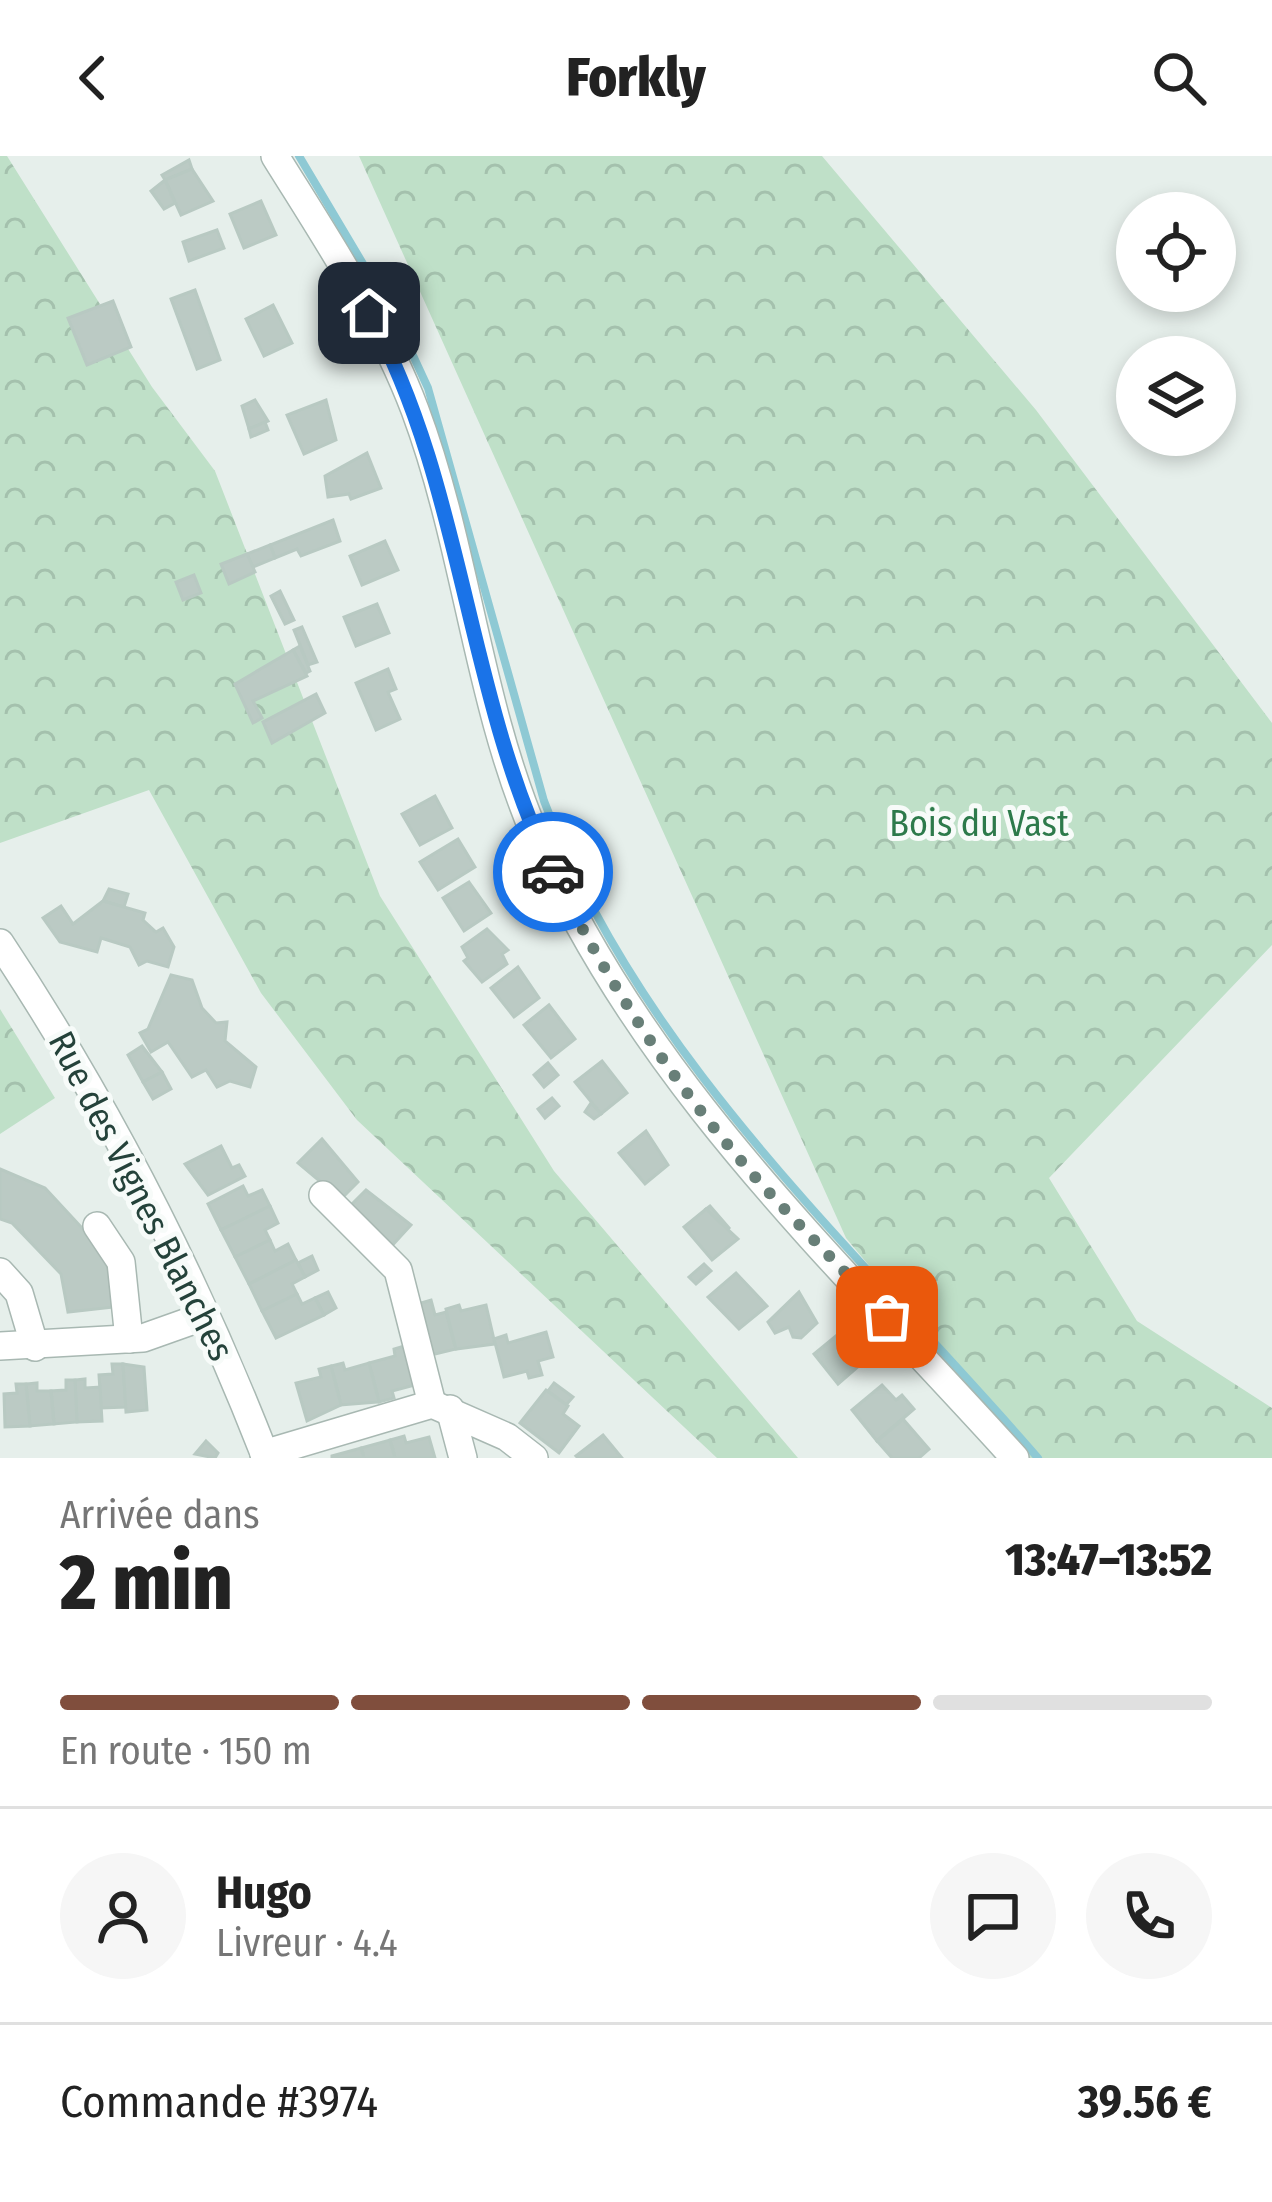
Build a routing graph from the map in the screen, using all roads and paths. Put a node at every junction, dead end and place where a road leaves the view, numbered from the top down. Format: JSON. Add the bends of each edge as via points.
{"nodes":[{"id":1,"x":275,"y":156,"type":"edge"},
{"id":2,"x":0,"y":943,"type":"edge"},
{"id":3,"x":323,"y":1195,"type":"dead end"},
{"id":4,"x":97,"y":1226,"type":"dead end"},
{"id":5,"x":0,"y":1272,"type":"edge"},
{"id":6,"x":206,"y":1316,"type":"junction"},
{"id":7,"x":129,"y":1339,"type":"junction"},
{"id":8,"x":0,"y":1346,"type":"edge"},
{"id":9,"x":35,"y":1347,"type":"junction"},
{"id":10,"x":441,"y":1407,"type":"junction"},
{"id":11,"x":265,"y":1456,"type":"edge"},
{"id":12,"x":463,"y":1458,"type":"edge"},
{"id":13,"x":534,"y":1458,"type":"edge"},
{"id":14,"x":1016,"y":1458,"type":"edge"}],
"edges":[{"from":1,"to":14,"type":"street","via":[[380,332],[416,412],[516,786],[597,961],[739,1158]]},
{"from":2,"to":6,"type":"street","name":"Rue des Vignes Blanches","via":[[71,1050]]},
{"from":3,"to":10,"type":"street","via":[[398,1270]]},
{"from":4,"to":7,"type":"street","via":[[121,1262]]},
{"from":5,"to":9,"type":"street","via":[[19,1293]]},
{"from":6,"to":7,"type":"street"},
{"from":6,"to":11,"type":"street","name":"Rue des Vignes Blanches"},
{"from":7,"to":9,"type":"street"},
{"from":8,"to":9,"type":"street"},
{"from":10,"to":11,"type":"street"},
{"from":10,"to":12,"type":"street"},
{"from":10,"to":13,"type":"street"}]}
